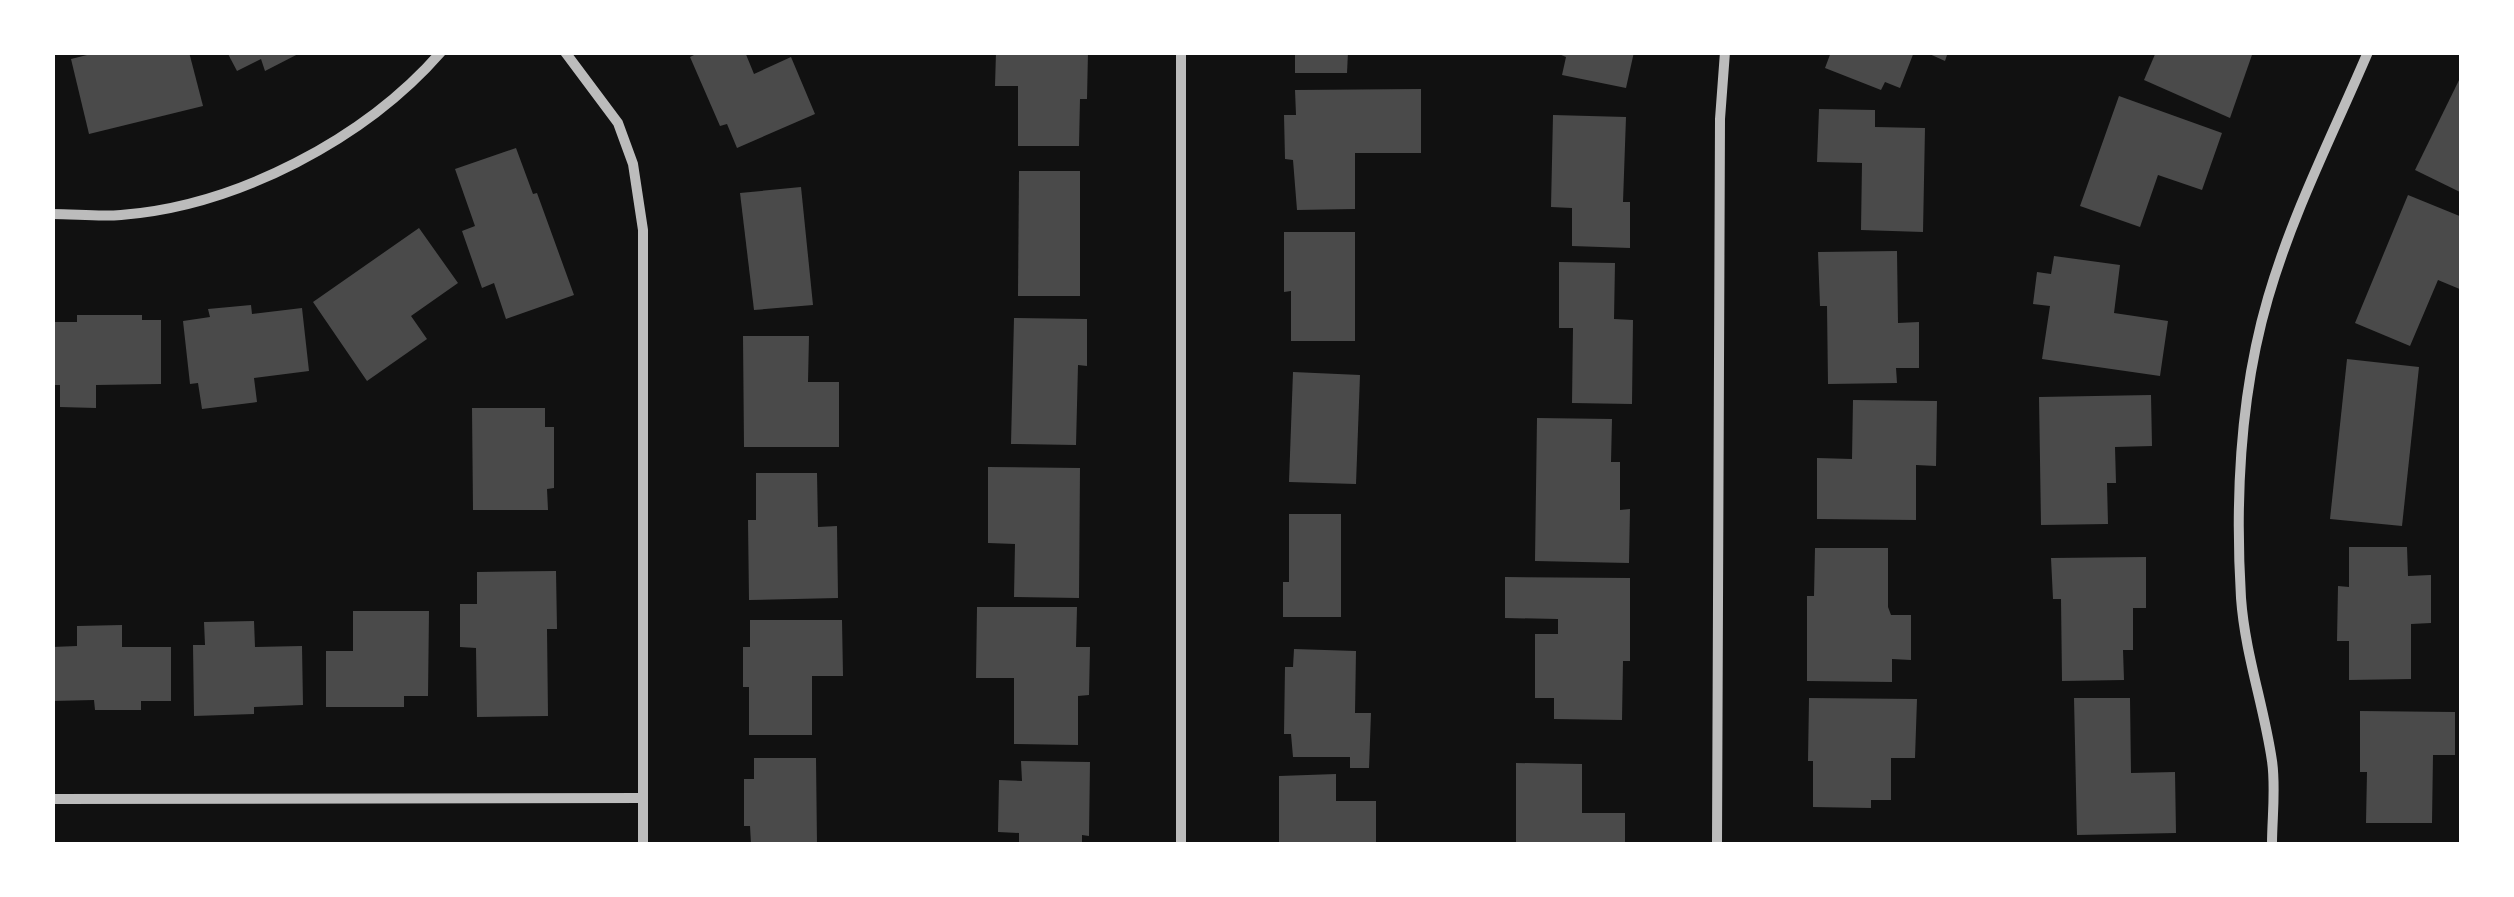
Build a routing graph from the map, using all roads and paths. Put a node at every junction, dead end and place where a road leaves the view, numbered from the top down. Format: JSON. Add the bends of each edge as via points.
{"nodes":[{"id":1,"x":441,"y":52,"type":"edge"},
{"id":2,"x":565,"y":52,"type":"edge"},
{"id":3,"x":1182,"y":52,"type":"edge"},
{"id":4,"x":1725,"y":52,"type":"edge"},
{"id":5,"x":2368,"y":52,"type":"edge"},
{"id":6,"x":52,"y":214,"type":"edge"},
{"id":7,"x":643,"y":798,"type":"junction"},
{"id":8,"x":52,"y":799,"type":"edge"},
{"id":9,"x":643,"y":844,"type":"edge"},
{"id":10,"x":1181,"y":844,"type":"edge"},
{"id":11,"x":1717,"y":844,"type":"edge"},
{"id":12,"x":2272,"y":844,"type":"edge"}],
"edges":[{"from":1,"to":6,"type":"street","via":[[376,114],[258,180],[121,216]]},
{"from":2,"to":7,"type":"street","via":[[618,122],[633,164],[643,230]]},
{"from":3,"to":10,"type":"street"},
{"from":4,"to":11,"type":"street"},
{"from":5,"to":12,"type":"street","via":[[2286,243],[2267,300],[2244,420],[2242,603],[2273,766]]},
{"from":7,"to":8,"type":"street"},
{"from":7,"to":9,"type":"street"}]}
